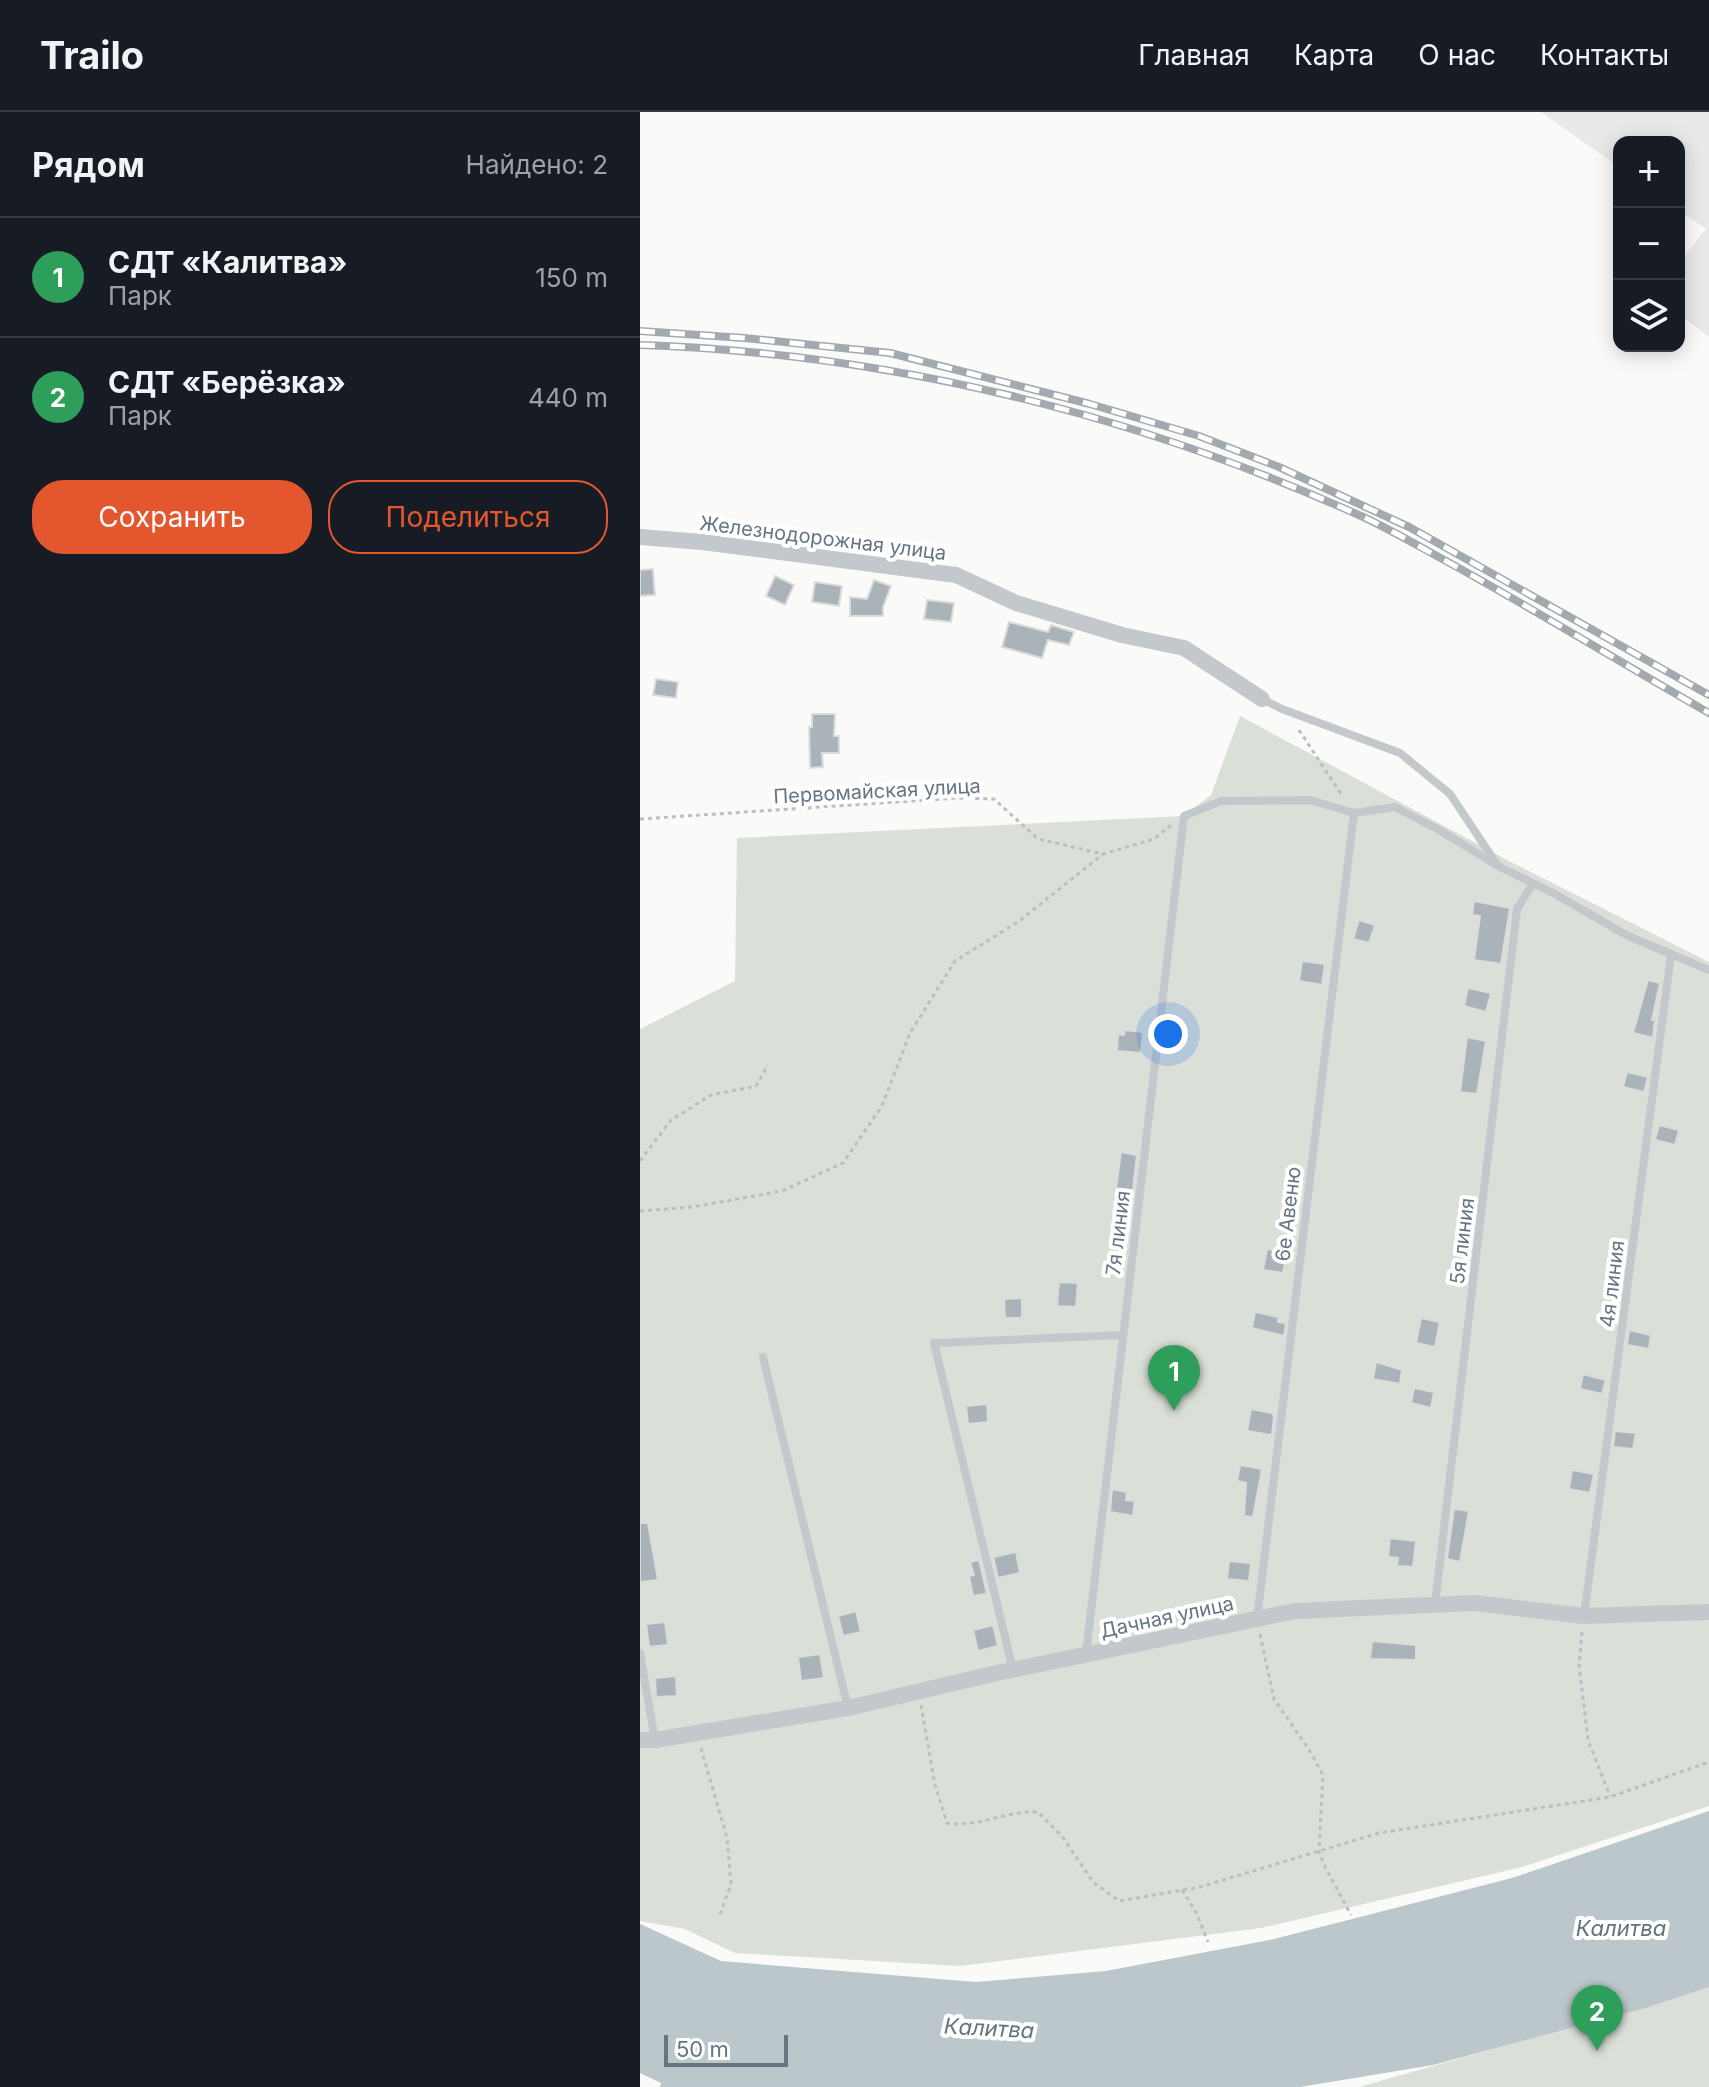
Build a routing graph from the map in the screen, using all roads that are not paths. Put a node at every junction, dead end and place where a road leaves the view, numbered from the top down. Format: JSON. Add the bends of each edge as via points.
{"nodes":[{"id":1,"x":640,"y":537,"type":"edge"},
{"id":2,"x":1262,"y":699,"type":"joint"},
{"id":3,"x":1354,"y":813,"type":"junction"},
{"id":4,"x":1498,"y":866,"type":"junction"},
{"id":5,"x":1532,"y":885,"type":"junction"},
{"id":6,"x":1671,"y":955,"type":"junction"},
{"id":7,"x":1709,"y":970,"type":"edge"},
{"id":8,"x":1122,"y":1335,"type":"junction"},
{"id":9,"x":763,"y":1357,"type":"dead end"},
{"id":10,"x":1435,"y":1605,"type":"junction"},
{"id":11,"x":1709,"y":1612,"type":"edge"},
{"id":12,"x":1584,"y":1616,"type":"junction"},
{"id":13,"x":1257,"y":1619,"type":"junction"},
{"id":14,"x":640,"y":1653,"type":"edge"},
{"id":15,"x":1085,"y":1655,"type":"junction"},
{"id":16,"x":1013,"y":1670,"type":"junction"},
{"id":17,"x":848,"y":1708,"type":"junction"},
{"id":18,"x":648,"y":1740,"type":"edge"}],
"edges":[{"from":1,"to":2,"type":"street","name":"Железнодорожная улица","via":[[956,575],[1016,603],[1184,648]]},
{"from":2,"to":4,"type":"lane","via":[[1400,753],[1450,794]]},
{"from":3,"to":4,"type":"lane","via":[[1395,807]]},
{"from":3,"to":8,"type":"lane","name":"7я линия","via":[[1310,800],[1221,801],[1184,816]]},
{"from":3,"to":13,"type":"lane","name":"6е Авеню"},
{"from":4,"to":5,"type":"lane"},
{"from":5,"to":6,"type":"lane"},
{"from":5,"to":10,"type":"lane","name":"5я линия","via":[[1517,909]]},
{"from":6,"to":7,"type":"lane"},
{"from":6,"to":12,"type":"lane","name":"4я линия"},
{"from":8,"to":15,"type":"lane","name":"7я линия"},
{"from":8,"to":16,"type":"lane","via":[[934,1343]]},
{"from":9,"to":17,"type":"lane"},
{"from":10,"to":12,"type":"street","name":"Дачная улица","via":[[1475,1603]]},
{"from":10,"to":13,"type":"street","name":"Дачная улица","via":[[1295,1611]]},
{"from":11,"to":12,"type":"street","name":"Дачная улица"},
{"from":13,"to":15,"type":"street","name":"Дачная улица"},
{"from":14,"to":18,"type":"lane"},
{"from":15,"to":16,"type":"street","name":"Дачная улица"},
{"from":16,"to":17,"type":"street","name":"Дачная улица"},
{"from":17,"to":18,"type":"street","name":"Дачная улица"}]}
